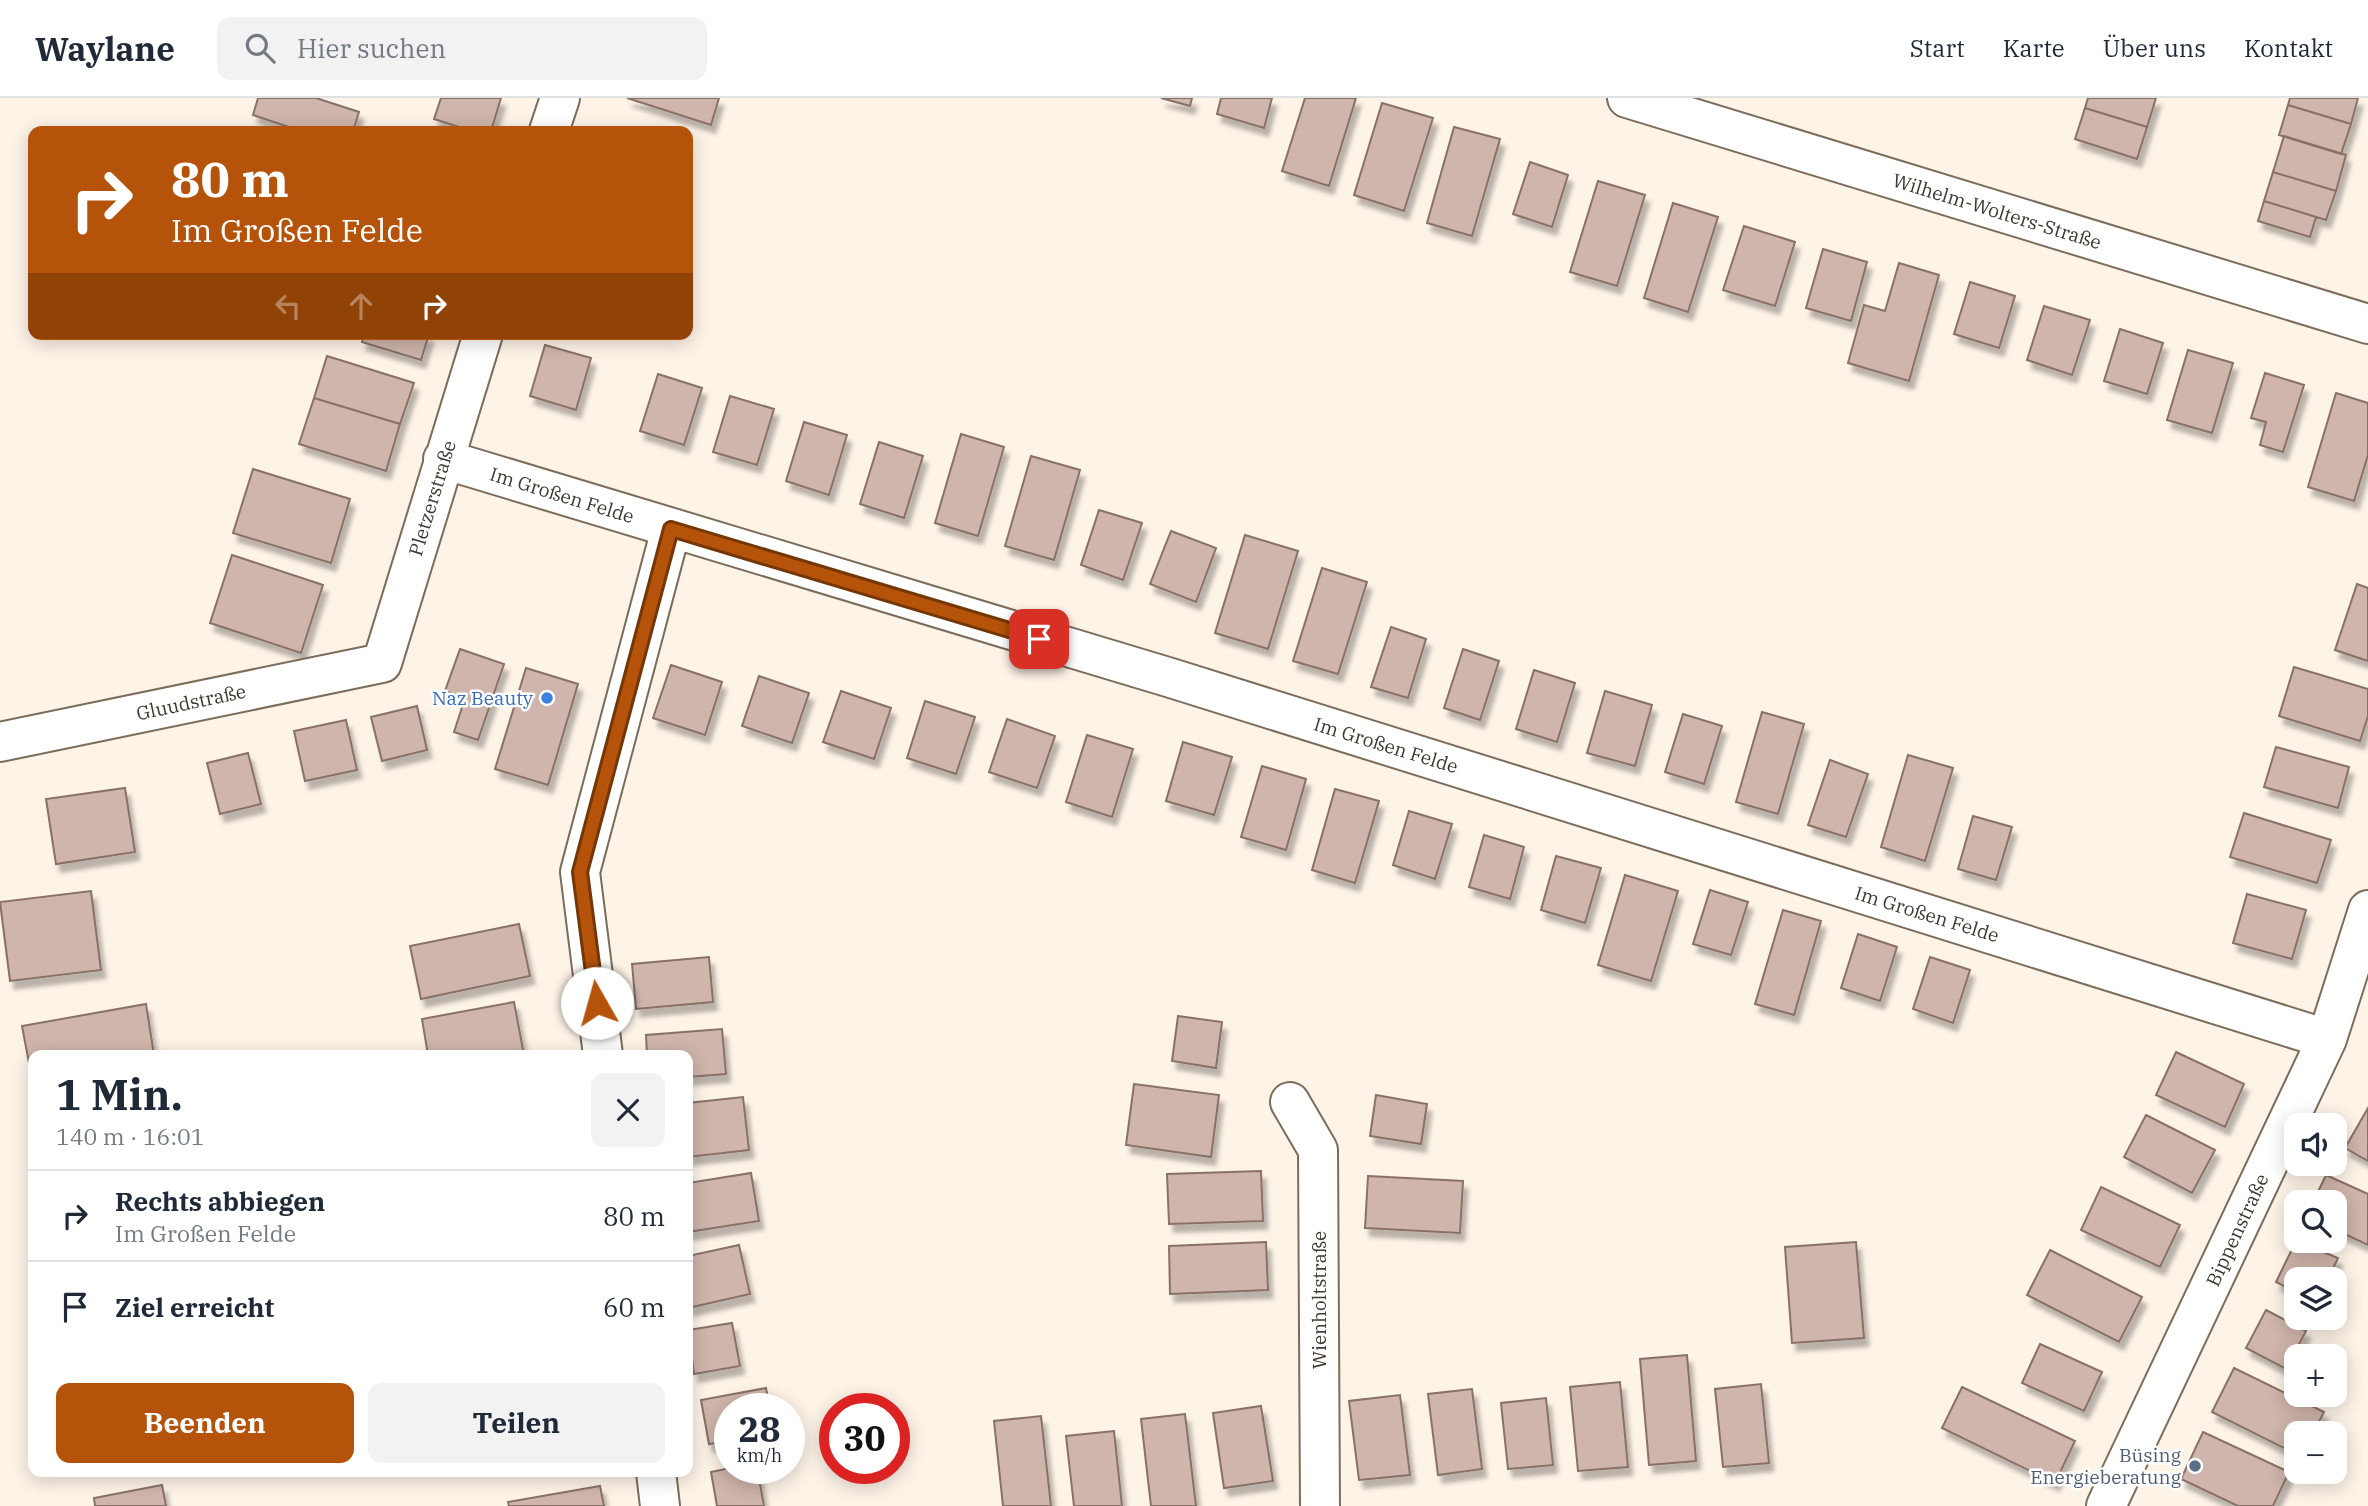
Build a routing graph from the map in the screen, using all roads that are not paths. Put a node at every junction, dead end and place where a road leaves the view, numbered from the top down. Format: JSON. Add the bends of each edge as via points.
{"nodes":[{"id":1,"x":560,"y":98,"type":"edge"},
{"id":2,"x":1627,"y":98,"type":"edge"},
{"id":3,"x":551,"y":126,"type":"edge"},
{"id":4,"x":2368,"y":324,"type":"edge"},
{"id":5,"x":481,"y":340,"type":"edge"},
{"id":6,"x":443,"y":458,"type":"junction"},
{"id":7,"x":671,"y":529,"type":"junction"},
{"id":8,"x":382,"y":663,"type":"joint"},
{"id":9,"x":0,"y":742,"type":"edge"},
{"id":10,"x":2368,"y":909,"type":"edge"},
{"id":11,"x":2327,"y":1039,"type":"junction"},
{"id":12,"x":602,"y":1050,"type":"edge"},
{"id":13,"x":1290,"y":1102,"type":"dead end"},
{"id":14,"x":657,"y":1477,"type":"edge"},
{"id":15,"x":660,"y":1506,"type":"edge"},
{"id":16,"x":1320,"y":1506,"type":"edge"},
{"id":17,"x":2106,"y":1506,"type":"edge"}],
"edges":[{"from":1,"to":3,"type":"street"},
{"from":2,"to":4,"type":"street","name":"Wilhelm-Wolters-Straße"},
{"from":5,"to":6,"type":"street","name":"Pletzerstraße"},
{"from":6,"to":7,"type":"street","name":"Im Großen Felde"},
{"from":6,"to":8,"type":"street","name":"Pletzerstraße"},
{"from":7,"to":11,"type":"street","name":"Im Großen Felde","via":[[1184,682]]},
{"from":7,"to":12,"type":"street","via":[[580,872]]},
{"from":8,"to":9,"type":"street","name":"Gluudstraße"},
{"from":10,"to":11,"type":"street","name":"Bippenstraße"},
{"from":11,"to":17,"type":"street","name":"Bippenstraße"},
{"from":13,"to":16,"type":"street","name":"Wienholtstraße","via":[[1318,1150]]},
{"from":14,"to":15,"type":"street"}]}
